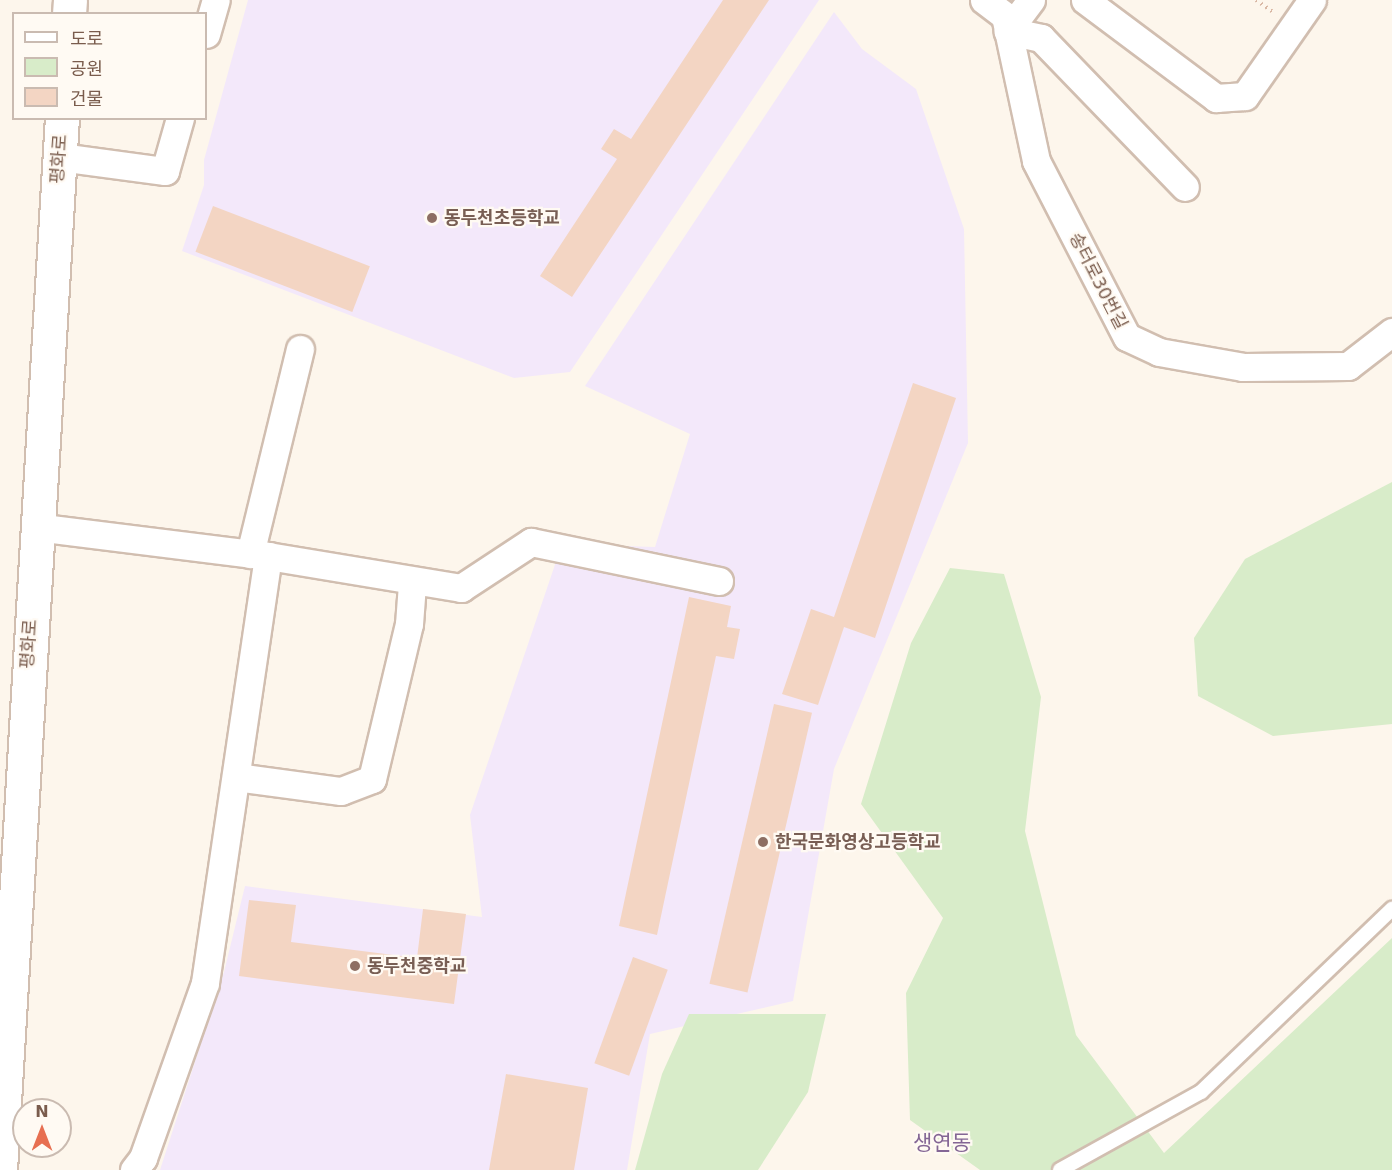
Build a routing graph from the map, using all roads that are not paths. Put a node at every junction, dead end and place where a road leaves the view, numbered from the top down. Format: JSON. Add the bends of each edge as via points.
{"nodes":[{"id":1,"x":216,"y":0,"type":"edge"},
{"id":2,"x":984,"y":0,"type":"edge"},
{"id":3,"x":1031,"y":0,"type":"edge"},
{"id":4,"x":1085,"y":0,"type":"edge"},
{"id":5,"x":1312,"y":0,"type":"edge"},
{"id":6,"x":207,"y":31,"type":"edge"},
{"id":7,"x":1008,"y":31,"type":"junction"},
{"id":8,"x":62,"y":120,"type":"edge"},
{"id":9,"x":179,"y":120,"type":"edge"},
{"id":10,"x":60,"y":157,"type":"junction"},
{"id":11,"x":1185,"y":187,"type":"dead end"},
{"id":12,"x":1392,"y":332,"type":"edge"},
{"id":13,"x":300,"y":349,"type":"dead end"},
{"id":14,"x":36,"y":527,"type":"junction"},
{"id":15,"x":259,"y":555,"type":"junction"},
{"id":16,"x":719,"y":581,"type":"dead end"},
{"id":17,"x":412,"y":584,"type":"junction"},
{"id":18,"x":236,"y":777,"type":"junction"},
{"id":19,"x":1392,"y":909,"type":"edge"},
{"id":20,"x":0,"y":1170,"type":"edge"},
{"id":21,"x":134,"y":1170,"type":"edge"},
{"id":22,"x":1060,"y":1170,"type":"edge"}],
"edges":[{"from":1,"to":6,"type":"street"},
{"from":2,"to":7,"type":"street","name":"송터로30번길","via":[[1005,16]]},
{"from":3,"to":7,"type":"street"},
{"from":4,"to":5,"type":"street","via":[[1216,98],[1245,96]]},
{"from":7,"to":11,"type":"street","via":[[1041,38]]},
{"from":7,"to":12,"type":"street","name":"송터로30번길","via":[[1036,162],[1127,337],[1159,352],[1243,367],[1348,366]]},
{"from":8,"to":10,"type":"main road","name":"평화로"},
{"from":9,"to":10,"type":"street","via":[[165,171]]},
{"from":10,"to":14,"type":"main road","name":"평화로"},
{"from":13,"to":15,"type":"street"},
{"from":14,"to":15,"type":"street"},
{"from":14,"to":20,"type":"main road","name":"평화로"},
{"from":15,"to":17,"type":"street"},
{"from":15,"to":18,"type":"street"},
{"from":16,"to":17,"type":"street","via":[[531,543],[461,588]]},
{"from":17,"to":18,"type":"street","via":[[409,624],[372,778],[342,791]]},
{"from":18,"to":21,"type":"street","via":[[205,983],[143,1158]]},
{"from":19,"to":22,"type":"lane","via":[[1201,1092]]}]}
